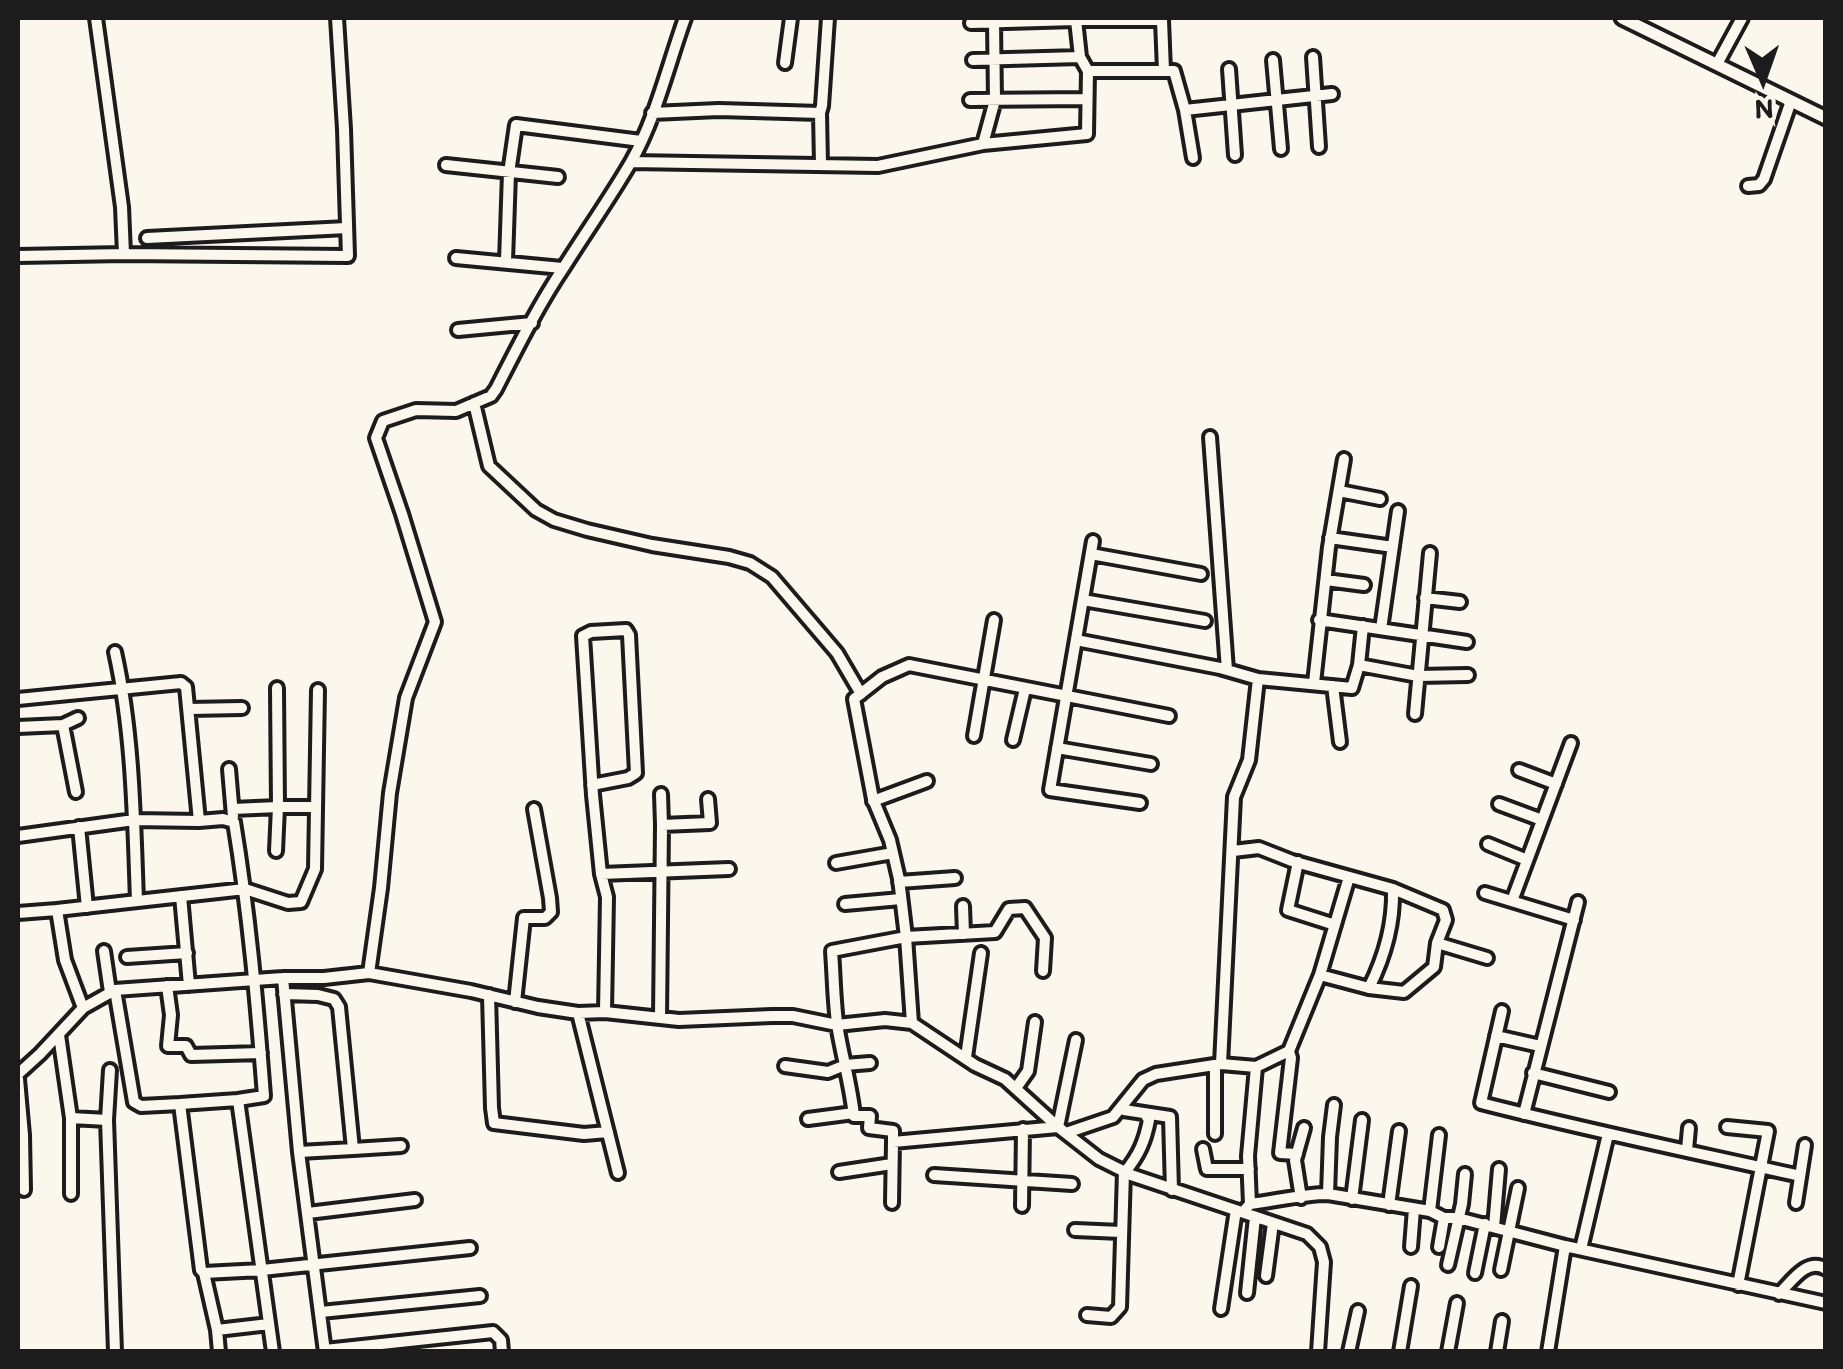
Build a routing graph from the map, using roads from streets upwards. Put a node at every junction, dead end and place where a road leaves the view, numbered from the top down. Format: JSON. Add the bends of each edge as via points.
{"nodes":[{"id":1,"x":96,"y":18,"type":"edge"},
{"id":2,"x":337,"y":18,"type":"edge"},
{"id":3,"x":685,"y":18,"type":"edge"},
{"id":4,"x":790,"y":18,"type":"edge"},
{"id":5,"x":828,"y":18,"type":"edge"},
{"id":6,"x":1622,"y":18,"type":"edge"},
{"id":7,"x":1742,"y":18,"type":"edge"},
{"id":8,"x":1076,"y":20,"type":"junction"},
{"id":9,"x":970,"y":22,"type":"dead end"},
{"id":10,"x":994,"y":22,"type":"junction"},
{"id":11,"x":1080,"y":57,"type":"junction"},
{"id":12,"x":1313,"y":57,"type":"dead end"},
{"id":13,"x":973,"y":60,"type":"dead end"},
{"id":14,"x":994,"y":60,"type":"junction"},
{"id":15,"x":1272,"y":60,"type":"dead end"},
{"id":16,"x":786,"y":63,"type":"dead end"},
{"id":17,"x":1717,"y":64,"type":"junction"},
{"id":18,"x":1229,"y":69,"type":"dead end"},
{"id":19,"x":1088,"y":71,"type":"junction"},
{"id":20,"x":1164,"y":71,"type":"junction"},
{"id":21,"x":1332,"y":94,"type":"dead end"},
{"id":22,"x":1316,"y":96,"type":"junction"},
{"id":23,"x":1086,"y":98,"type":"junction"},
{"id":24,"x":970,"y":100,"type":"dead end"},
{"id":25,"x":995,"y":100,"type":"junction"},
{"id":26,"x":1276,"y":100,"type":"junction"},
{"id":27,"x":1792,"y":101,"type":"junction"},
{"id":28,"x":1232,"y":104,"type":"junction"},
{"id":29,"x":1185,"y":110,"type":"junction"},
{"id":30,"x":652,"y":113,"type":"junction"},
{"id":31,"x":820,"y":113,"type":"junction"},
{"id":32,"x":1826,"y":118,"type":"edge"},
{"id":33,"x":640,"y":142,"type":"junction"},
{"id":34,"x":983,"y":144,"type":"junction"},
{"id":35,"x":1319,"y":147,"type":"dead end"},
{"id":36,"x":1281,"y":149,"type":"dead end"},
{"id":37,"x":1235,"y":155,"type":"dead end"},
{"id":38,"x":1193,"y":158,"type":"dead end"},
{"id":39,"x":631,"y":162,"type":"junction"},
{"id":40,"x":446,"y":165,"type":"dead end"},
{"id":41,"x":822,"y":165,"type":"junction"},
{"id":42,"x":510,"y":173,"type":"junction"},
{"id":43,"x":558,"y":177,"type":"dead end"},
{"id":44,"x":1748,"y":186,"type":"dead end"},
{"id":45,"x":347,"y":228,"type":"junction"},
{"id":46,"x":216,"y":235,"type":"junction"},
{"id":47,"x":147,"y":238,"type":"dead end"},
{"id":48,"x":124,"y":254,"type":"junction"},
{"id":49,"x":221,"y":255,"type":"junction"},
{"id":50,"x":18,"y":256,"type":"edge"},
{"id":51,"x":456,"y":258,"type":"dead end"},
{"id":52,"x":506,"y":262,"type":"junction"},
{"id":53,"x":562,"y":268,"type":"junction"},
{"id":54,"x":532,"y":323,"type":"junction"},
{"id":55,"x":458,"y":330,"type":"dead end"},
{"id":56,"x":474,"y":404,"type":"junction"},
{"id":57,"x":1210,"y":436,"type":"dead end"},
{"id":58,"x":1344,"y":460,"type":"dead end"},
{"id":59,"x":1338,"y":490,"type":"junction"},
{"id":60,"x":1380,"y":499,"type":"dead end"},
{"id":61,"x":1398,"y":511,"type":"dead end"},
{"id":62,"x":1330,"y":538,"type":"junction"},
{"id":63,"x":1093,"y":540,"type":"dead end"},
{"id":64,"x":1393,"y":547,"type":"junction"},
{"id":65,"x":1430,"y":553,"type":"dead end"},
{"id":66,"x":1091,"y":554,"type":"junction"},
{"id":67,"x":1202,"y":574,"type":"dead end"},
{"id":68,"x":1326,"y":580,"type":"junction"},
{"id":69,"x":1364,"y":585,"type":"dead end"},
{"id":70,"x":1425,"y":598,"type":"junction"},
{"id":71,"x":1083,"y":600,"type":"junction"},
{"id":72,"x":1460,"y":602,"type":"dead end"},
{"id":73,"x":994,"y":620,"type":"dead end"},
{"id":74,"x":1319,"y":620,"type":"junction"},
{"id":75,"x":1206,"y":621,"type":"dead end"},
{"id":76,"x":1363,"y":626,"type":"junction"},
{"id":77,"x":1381,"y":629,"type":"junction"},
{"id":78,"x":1421,"y":635,"type":"junction"},
{"id":79,"x":1076,"y":640,"type":"junction"},
{"id":80,"x":1467,"y":642,"type":"dead end"},
{"id":81,"x":114,"y":652,"type":"dead end"},
{"id":82,"x":1358,"y":665,"type":"junction"},
{"id":83,"x":1228,"y":670,"type":"junction"},
{"id":84,"x":1468,"y":675,"type":"dead end"},
{"id":85,"x":1418,"y":676,"type":"junction"},
{"id":86,"x":1258,"y":679,"type":"junction"},
{"id":87,"x":983,"y":680,"type":"junction"},
{"id":88,"x":1314,"y":684,"type":"junction"},
{"id":89,"x":1333,"y":686,"type":"junction"},
{"id":90,"x":122,"y":687,"type":"junction"},
{"id":91,"x":277,"y":688,"type":"dead end"},
{"id":92,"x":1025,"y":688,"type":"junction"},
{"id":93,"x":318,"y":690,"type":"dead end"},
{"id":94,"x":861,"y":694,"type":"junction"},
{"id":95,"x":1066,"y":697,"type":"junction"},
{"id":96,"x":18,"y":699,"type":"edge"},
{"id":97,"x":242,"y":708,"type":"dead end"},
{"id":98,"x":189,"y":709,"type":"junction"},
{"id":99,"x":1414,"y":714,"type":"dead end"},
{"id":100,"x":1169,"y":716,"type":"dead end"},
{"id":101,"x":78,"y":718,"type":"dead end"},
{"id":102,"x":63,"y":725,"type":"junction"},
{"id":103,"x":18,"y":726,"type":"edge"},
{"id":104,"x":974,"y":736,"type":"dead end"},
{"id":105,"x":1014,"y":740,"type":"dead end"},
{"id":106,"x":1340,"y":742,"type":"dead end"},
{"id":107,"x":1571,"y":743,"type":"dead end"},
{"id":108,"x":1057,"y":748,"type":"junction"},
{"id":109,"x":1151,"y":764,"type":"dead end"},
{"id":110,"x":229,"y":769,"type":"dead end"},
{"id":111,"x":1519,"y":770,"type":"dead end"},
{"id":112,"x":927,"y":781,"type":"dead end"},
{"id":113,"x":592,"y":784,"type":"junction"},
{"id":114,"x":1556,"y":784,"type":"junction"},
{"id":115,"x":76,"y":792,"type":"dead end"},
{"id":116,"x":660,"y":794,"type":"dead end"},
{"id":117,"x":708,"y":799,"type":"dead end"},
{"id":118,"x":874,"y":800,"type":"junction"},
{"id":119,"x":1140,"y":803,"type":"dead end"},
{"id":120,"x":1499,"y":804,"type":"dead end"},
{"id":121,"x":278,"y":807,"type":"junction"},
{"id":122,"x":316,"y":807,"type":"junction"},
{"id":123,"x":233,"y":809,"type":"junction"},
{"id":124,"x":534,"y":809,"type":"dead end"},
{"id":125,"x":134,"y":820,"type":"junction"},
{"id":126,"x":1542,"y":820,"type":"junction"},
{"id":127,"x":199,"y":821,"type":"junction"},
{"id":128,"x":234,"y":822,"type":"junction"},
{"id":129,"x":662,"y":825,"type":"junction"},
{"id":130,"x":79,"y":827,"type":"junction"},
{"id":131,"x":18,"y":836,"type":"edge"},
{"id":132,"x":1488,"y":844,"type":"dead end"},
{"id":133,"x":276,"y":851,"type":"dead end"},
{"id":134,"x":893,"y":852,"type":"junction"},
{"id":135,"x":1232,"y":852,"type":"junction"},
{"id":136,"x":1527,"y":860,"type":"junction"},
{"id":137,"x":836,"y":862,"type":"dead end"},
{"id":138,"x":1298,"y":862,"type":"junction"},
{"id":139,"x":729,"y":870,"type":"dead end"},
{"id":140,"x":662,"y":871,"type":"junction"},
{"id":141,"x":601,"y":874,"type":"junction"},
{"id":142,"x":1348,"y":877,"type":"junction"},
{"id":143,"x":955,"y":878,"type":"dead end"},
{"id":144,"x":899,"y":882,"type":"junction"},
{"id":145,"x":245,"y":889,"type":"junction"},
{"id":146,"x":1393,"y":890,"type":"junction"},
{"id":147,"x":1485,"y":893,"type":"dead end"},
{"id":148,"x":181,"y":896,"type":"junction"},
{"id":149,"x":901,"y":899,"type":"junction"},
{"id":150,"x":137,"y":901,"type":"junction"},
{"id":151,"x":1512,"y":901,"type":"junction"},
{"id":152,"x":1578,"y":902,"type":"dead end"},
{"id":153,"x":846,"y":904,"type":"dead end"},
{"id":154,"x":962,"y":906,"type":"dead end"},
{"id":155,"x":87,"y":907,"type":"junction"},
{"id":156,"x":57,"y":910,"type":"junction"},
{"id":157,"x":18,"y":913,"type":"edge"},
{"id":158,"x":1574,"y":920,"type":"junction"},
{"id":159,"x":1334,"y":925,"type":"junction"},
{"id":160,"x":964,"y":934,"type":"junction"},
{"id":161,"x":906,"y":938,"type":"junction"},
{"id":162,"x":1438,"y":943,"type":"junction"},
{"id":163,"x":104,"y":951,"type":"dead end"},
{"id":164,"x":187,"y":953,"type":"junction"},
{"id":165,"x":980,"y":953,"type":"dead end"},
{"id":166,"x":127,"y":957,"type":"dead end"},
{"id":167,"x":1486,"y":958,"type":"dead end"},
{"id":168,"x":1043,"y":971,"type":"dead end"},
{"id":169,"x":368,"y":974,"type":"junction"},
{"id":170,"x":1320,"y":975,"type":"junction"},
{"id":171,"x":282,"y":978,"type":"junction"},
{"id":172,"x":324,"y":978,"type":"junction"},
{"id":173,"x":256,"y":980,"type":"junction"},
{"id":174,"x":167,"y":986,"type":"junction"},
{"id":175,"x":189,"y":986,"type":"junction"},
{"id":176,"x":1369,"y":988,"type":"junction"},
{"id":177,"x":113,"y":991,"type":"junction"},
{"id":178,"x":284,"y":994,"type":"junction"},
{"id":179,"x":489,"y":996,"type":"junction"},
{"id":180,"x":328,"y":997,"type":"junction"},
{"id":181,"x":514,"y":1002,"type":"junction"},
{"id":182,"x":83,"y":1008,"type":"junction"},
{"id":183,"x":1502,"y":1011,"type":"dead end"},
{"id":184,"x":605,"y":1012,"type":"junction"},
{"id":185,"x":578,"y":1013,"type":"junction"},
{"id":186,"x":660,"y":1018,"type":"junction"},
{"id":187,"x":1035,"y":1022,"type":"dead end"},
{"id":188,"x":912,"y":1023,"type":"junction"},
{"id":189,"x":837,"y":1025,"type":"junction"},
{"id":190,"x":59,"y":1034,"type":"junction"},
{"id":191,"x":1496,"y":1036,"type":"junction"},
{"id":192,"x":1076,"y":1040,"type":"dead end"},
{"id":193,"x":1540,"y":1046,"type":"junction"},
{"id":194,"x":1288,"y":1051,"type":"junction"},
{"id":195,"x":261,"y":1053,"type":"junction"},
{"id":196,"x":966,"y":1057,"type":"junction"},
{"id":197,"x":870,"y":1063,"type":"dead end"},
{"id":198,"x":1218,"y":1064,"type":"junction"},
{"id":199,"x":845,"y":1065,"type":"junction"},
{"id":200,"x":785,"y":1066,"type":"dead end"},
{"id":201,"x":1256,"y":1067,"type":"junction"},
{"id":202,"x":110,"y":1070,"type":"dead end"},
{"id":203,"x":1534,"y":1074,"type":"junction"},
{"id":204,"x":18,"y":1077,"type":"edge"},
{"id":205,"x":1016,"y":1088,"type":"junction"},
{"id":206,"x":1609,"y":1092,"type":"dead end"},
{"id":207,"x":238,"y":1100,"type":"junction"},
{"id":208,"x":180,"y":1104,"type":"junction"},
{"id":209,"x":1334,"y":1105,"type":"dead end"},
{"id":210,"x":1122,"y":1107,"type":"junction"},
{"id":211,"x":854,"y":1113,"type":"junction"},
{"id":212,"x":1145,"y":1114,"type":"junction"},
{"id":213,"x":1524,"y":1114,"type":"junction"},
{"id":214,"x":71,"y":1118,"type":"junction"},
{"id":215,"x":808,"y":1119,"type":"dead end"},
{"id":216,"x":107,"y":1120,"type":"junction"},
{"id":217,"x":1362,"y":1120,"type":"dead end"},
{"id":218,"x":1304,"y":1128,"type":"dead end"},
{"id":219,"x":1690,"y":1128,"type":"dead end"},
{"id":220,"x":1727,"y":1128,"type":"dead end"},
{"id":221,"x":1024,"y":1129,"type":"junction"},
{"id":222,"x":1062,"y":1130,"type":"junction"},
{"id":223,"x":1399,"y":1131,"type":"dead end"},
{"id":224,"x":608,"y":1132,"type":"junction"},
{"id":225,"x":1215,"y":1134,"type":"dead end"},
{"id":226,"x":1608,"y":1134,"type":"junction"},
{"id":227,"x":1439,"y":1135,"type":"dead end"},
{"id":228,"x":892,"y":1142,"type":"junction"},
{"id":229,"x":1806,"y":1145,"type":"dead end"},
{"id":230,"x":401,"y":1146,"type":"dead end"},
{"id":231,"x":353,"y":1149,"type":"junction"},
{"id":232,"x":1204,"y":1149,"type":"dead end"},
{"id":233,"x":1687,"y":1150,"type":"junction"},
{"id":234,"x":298,"y":1152,"type":"junction"},
{"id":235,"x":1297,"y":1154,"type":"junction"},
{"id":236,"x":892,"y":1164,"type":"junction"},
{"id":237,"x":1760,"y":1167,"type":"junction"},
{"id":238,"x":1498,"y":1169,"type":"dead end"},
{"id":239,"x":1249,"y":1170,"type":"junction"},
{"id":240,"x":1124,"y":1171,"type":"junction"},
{"id":241,"x":839,"y":1172,"type":"dead end"},
{"id":242,"x":618,"y":1174,"type":"dead end"},
{"id":243,"x":1465,"y":1174,"type":"dead end"},
{"id":244,"x":934,"y":1176,"type":"dead end"},
{"id":245,"x":1800,"y":1176,"type":"junction"},
{"id":246,"x":1021,"y":1182,"type":"junction"},
{"id":247,"x":1072,"y":1184,"type":"dead end"},
{"id":248,"x":1518,"y":1188,"type":"dead end"},
{"id":249,"x":24,"y":1190,"type":"dead end"},
{"id":250,"x":1172,"y":1190,"type":"junction"},
{"id":251,"x":71,"y":1194,"type":"dead end"},
{"id":252,"x":1328,"y":1194,"type":"junction"},
{"id":253,"x":1301,"y":1198,"type":"junction"},
{"id":254,"x":1352,"y":1199,"type":"junction"},
{"id":255,"x":415,"y":1200,"type":"dead end"},
{"id":256,"x":892,"y":1202,"type":"dead end"},
{"id":257,"x":1796,"y":1202,"type":"dead end"},
{"id":258,"x":1390,"y":1205,"type":"junction"},
{"id":259,"x":1022,"y":1206,"type":"dead end"},
{"id":260,"x":1243,"y":1209,"type":"junction"},
{"id":261,"x":1414,"y":1209,"type":"junction"},
{"id":262,"x":1430,"y":1211,"type":"junction"},
{"id":263,"x":308,"y":1213,"type":"junction"},
{"id":264,"x":1256,"y":1217,"type":"junction"},
{"id":265,"x":1444,"y":1218,"type":"junction"},
{"id":266,"x":1458,"y":1218,"type":"junction"},
{"id":267,"x":1273,"y":1223,"type":"junction"},
{"id":268,"x":1490,"y":1226,"type":"junction"},
{"id":269,"x":1075,"y":1230,"type":"dead end"},
{"id":270,"x":1510,"y":1231,"type":"junction"},
{"id":271,"x":1121,"y":1232,"type":"junction"},
{"id":272,"x":1411,"y":1246,"type":"dead end"},
{"id":273,"x":1565,"y":1246,"type":"junction"},
{"id":274,"x":1439,"y":1247,"type":"dead end"},
{"id":275,"x":470,"y":1248,"type":"dead end"},
{"id":276,"x":1581,"y":1249,"type":"junction"},
{"id":277,"x":314,"y":1263,"type":"junction"},
{"id":278,"x":1448,"y":1266,"type":"dead end"},
{"id":279,"x":262,"y":1270,"type":"junction"},
{"id":280,"x":1501,"y":1270,"type":"dead end"},
{"id":281,"x":1826,"y":1270,"type":"edge"},
{"id":282,"x":1475,"y":1272,"type":"dead end"},
{"id":283,"x":204,"y":1273,"type":"junction"},
{"id":284,"x":1266,"y":1276,"type":"dead end"},
{"id":285,"x":1738,"y":1284,"type":"junction"},
{"id":286,"x":1411,"y":1286,"type":"dead end"},
{"id":287,"x":1248,"y":1293,"type":"dead end"},
{"id":288,"x":1780,"y":1294,"type":"junction"},
{"id":289,"x":480,"y":1296,"type":"dead end"},
{"id":290,"x":1457,"y":1303,"type":"dead end"},
{"id":291,"x":1826,"y":1303,"type":"edge"},
{"id":292,"x":1220,"y":1309,"type":"dead end"},
{"id":293,"x":1358,"y":1310,"type":"dead end"},
{"id":294,"x":321,"y":1312,"type":"junction"},
{"id":295,"x":1088,"y":1314,"type":"dead end"},
{"id":296,"x":1502,"y":1321,"type":"dead end"},
{"id":297,"x":269,"y":1324,"type":"junction"},
{"id":298,"x":217,"y":1330,"type":"junction"},
{"id":299,"x":325,"y":1351,"type":"edge"},
{"id":300,"x":115,"y":1352,"type":"edge"},
{"id":301,"x":219,"y":1352,"type":"edge"},
{"id":302,"x":273,"y":1352,"type":"edge"},
{"id":303,"x":502,"y":1352,"type":"edge"},
{"id":304,"x":1318,"y":1352,"type":"edge"},
{"id":305,"x":1349,"y":1352,"type":"edge"},
{"id":306,"x":1400,"y":1352,"type":"edge"},
{"id":307,"x":1448,"y":1352,"type":"edge"},
{"id":308,"x":1498,"y":1352,"type":"edge"},
{"id":309,"x":1548,"y":1352,"type":"edge"}],
"edges":[{"from":1,"to":48,"type":"street"},
{"from":2,"to":45,"type":"street"},
{"from":3,"to":30,"type":"street"},
{"from":4,"to":16,"type":"street"},
{"from":5,"to":31,"type":"street"},
{"from":6,"to":17,"type":"street"},
{"from":7,"to":17,"type":"street"},
{"from":8,"to":10,"type":"street"},
{"from":8,"to":11,"type":"street"},
{"from":8,"to":20,"type":"street","via":[[1162,20]]},
{"from":9,"to":10,"type":"street"},
{"from":10,"to":14,"type":"street"},
{"from":11,"to":14,"type":"street"},
{"from":11,"to":19,"type":"street"},
{"from":12,"to":22,"type":"street"},
{"from":13,"to":14,"type":"street"},
{"from":14,"to":25,"type":"street"},
{"from":15,"to":26,"type":"street"},
{"from":17,"to":27,"type":"street"},
{"from":18,"to":28,"type":"street"},
{"from":19,"to":20,"type":"street"},
{"from":19,"to":23,"type":"street"},
{"from":20,"to":29,"type":"street","via":[[1174,71]]},
{"from":21,"to":22,"type":"street"},
{"from":22,"to":26,"type":"street"},
{"from":22,"to":35,"type":"street"},
{"from":23,"to":25,"type":"street"},
{"from":23,"to":34,"type":"street","via":[[1087,134]]},
{"from":24,"to":25,"type":"street"},
{"from":25,"to":34,"type":"street"},
{"from":26,"to":28,"type":"street"},
{"from":26,"to":36,"type":"street"},
{"from":27,"to":32,"type":"street"},
{"from":27,"to":44,"type":"street","via":[[1764,179]]},
{"from":28,"to":29,"type":"street"},
{"from":28,"to":37,"type":"street"},
{"from":29,"to":38,"type":"street"},
{"from":30,"to":31,"type":"street"},
{"from":30,"to":33,"type":"street"},
{"from":31,"to":41,"type":"street"},
{"from":33,"to":39,"type":"street"},
{"from":33,"to":42,"type":"street","via":[[516,125]]},
{"from":34,"to":41,"type":"street","via":[[878,166]]},
{"from":39,"to":41,"type":"street"},
{"from":39,"to":53,"type":"street"},
{"from":40,"to":42,"type":"street"},
{"from":42,"to":43,"type":"street"},
{"from":42,"to":52,"type":"street"},
{"from":45,"to":46,"type":"street"},
{"from":45,"to":49,"type":"street","via":[[348,256]]},
{"from":46,"to":47,"type":"street"},
{"from":46,"to":49,"type":"street"},
{"from":48,"to":49,"type":"street"},
{"from":48,"to":50,"type":"street"},
{"from":51,"to":52,"type":"street"},
{"from":52,"to":53,"type":"street"},
{"from":53,"to":54,"type":"street"},
{"from":54,"to":55,"type":"street"},
{"from":54,"to":56,"type":"street","via":[[491,396]]},
{"from":56,"to":94,"type":"street","via":[[489,466],[536,510],[586,530],[750,563],[772,577],[837,653]]},
{"from":56,"to":169,"type":"street","via":[[382,421],[376,438],[435,622],[406,698]]},
{"from":57,"to":83,"type":"street"},
{"from":58,"to":59,"type":"street"},
{"from":59,"to":60,"type":"street"},
{"from":59,"to":62,"type":"street"},
{"from":61,"to":64,"type":"street"},
{"from":62,"to":64,"type":"street"},
{"from":62,"to":68,"type":"street"},
{"from":63,"to":66,"type":"street"},
{"from":64,"to":77,"type":"street"},
{"from":65,"to":70,"type":"street"},
{"from":66,"to":67,"type":"street"},
{"from":66,"to":71,"type":"street"},
{"from":68,"to":69,"type":"street"},
{"from":68,"to":74,"type":"street"},
{"from":70,"to":72,"type":"street"},
{"from":70,"to":78,"type":"street"},
{"from":71,"to":75,"type":"street"},
{"from":71,"to":79,"type":"street"},
{"from":73,"to":87,"type":"street"},
{"from":74,"to":76,"type":"street"},
{"from":74,"to":88,"type":"street"},
{"from":76,"to":77,"type":"street"},
{"from":76,"to":82,"type":"street"},
{"from":77,"to":78,"type":"street"},
{"from":78,"to":80,"type":"street"},
{"from":78,"to":85,"type":"street"},
{"from":79,"to":83,"type":"street"},
{"from":79,"to":95,"type":"street"},
{"from":81,"to":90,"type":"street"},
{"from":82,"to":85,"type":"street"},
{"from":82,"to":89,"type":"street","via":[[1352,688]]},
{"from":83,"to":86,"type":"street"},
{"from":84,"to":85,"type":"street"},
{"from":85,"to":99,"type":"street"},
{"from":86,"to":88,"type":"street"},
{"from":86,"to":135,"type":"street","via":[[1249,760],[1234,797]]},
{"from":87,"to":92,"type":"street"},
{"from":87,"to":94,"type":"street","via":[[909,665]]},
{"from":87,"to":104,"type":"street"},
{"from":88,"to":89,"type":"street"},
{"from":89,"to":106,"type":"street"},
{"from":90,"to":96,"type":"street"},
{"from":90,"to":98,"type":"street","via":[[181,683]]},
{"from":90,"to":125,"type":"street"},
{"from":91,"to":121,"type":"street"},
{"from":92,"to":95,"type":"street"},
{"from":92,"to":105,"type":"street"},
{"from":93,"to":122,"type":"street"},
{"from":94,"to":118,"type":"street","via":[[854,699]]},
{"from":95,"to":100,"type":"street"},
{"from":95,"to":108,"type":"street"},
{"from":97,"to":98,"type":"street"},
{"from":98,"to":127,"type":"street"},
{"from":101,"to":102,"type":"street"},
{"from":102,"to":103,"type":"street"},
{"from":102,"to":115,"type":"street"},
{"from":107,"to":114,"type":"street"},
{"from":108,"to":109,"type":"street"},
{"from":108,"to":119,"type":"street","via":[[1050,790]]},
{"from":110,"to":123,"type":"street"},
{"from":111,"to":114,"type":"street"},
{"from":112,"to":118,"type":"street"},
{"from":113,"to":113,"type":"street","via":[[583,636],[626,630],[636,773]]},
{"from":113,"to":141,"type":"street"},
{"from":114,"to":126,"type":"street"},
{"from":116,"to":129,"type":"street"},
{"from":117,"to":129,"type":"street","via":[[710,824]]},
{"from":118,"to":134,"type":"street"},
{"from":120,"to":126,"type":"street"},
{"from":121,"to":122,"type":"street"},
{"from":121,"to":123,"type":"street"},
{"from":121,"to":133,"type":"street"},
{"from":122,"to":145,"type":"street","via":[[316,868],[301,902]]},
{"from":123,"to":128,"type":"street"},
{"from":124,"to":181,"type":"street","via":[[551,912],[524,918]]},
{"from":125,"to":127,"type":"street"},
{"from":125,"to":130,"type":"street"},
{"from":125,"to":150,"type":"street"},
{"from":126,"to":136,"type":"street"},
{"from":127,"to":128,"type":"street"},
{"from":128,"to":145,"type":"street"},
{"from":129,"to":140,"type":"street"},
{"from":130,"to":131,"type":"street"},
{"from":130,"to":155,"type":"street"},
{"from":132,"to":136,"type":"street"},
{"from":134,"to":137,"type":"street"},
{"from":134,"to":144,"type":"street"},
{"from":135,"to":138,"type":"street","via":[[1259,848]]},
{"from":135,"to":198,"type":"street"},
{"from":136,"to":151,"type":"street"},
{"from":138,"to":142,"type":"street"},
{"from":138,"to":159,"type":"street","via":[[1288,910]]},
{"from":139,"to":140,"type":"street"},
{"from":140,"to":141,"type":"street"},
{"from":140,"to":186,"type":"street"},
{"from":141,"to":184,"type":"street","via":[[607,896]]},
{"from":142,"to":146,"type":"street"},
{"from":142,"to":159,"type":"street"},
{"from":143,"to":144,"type":"street"},
{"from":144,"to":149,"type":"street"},
{"from":145,"to":148,"type":"street"},
{"from":145,"to":173,"type":"street"},
{"from":146,"to":162,"type":"street","via":[[1443,910]]},
{"from":146,"to":176,"type":"street","via":[[1382,962]]},
{"from":147,"to":151,"type":"street"},
{"from":148,"to":150,"type":"street"},
{"from":148,"to":164,"type":"street"},
{"from":149,"to":153,"type":"street"},
{"from":149,"to":161,"type":"street"},
{"from":150,"to":155,"type":"street"},
{"from":151,"to":158,"type":"street"},
{"from":152,"to":158,"type":"street"},
{"from":154,"to":160,"type":"street"},
{"from":155,"to":156,"type":"street"},
{"from":156,"to":157,"type":"street"},
{"from":156,"to":182,"type":"street","via":[[65,960]]},
{"from":158,"to":193,"type":"street"},
{"from":159,"to":170,"type":"street"},
{"from":160,"to":161,"type":"street"},
{"from":160,"to":168,"type":"street","via":[[995,932],[1009,909],[1025,908],[1045,938]]},
{"from":161,"to":188,"type":"street"},
{"from":161,"to":189,"type":"street","via":[[832,951]]},
{"from":162,"to":167,"type":"street"},
{"from":162,"to":176,"type":"street","via":[[1434,967],[1404,992]]},
{"from":163,"to":177,"type":"street"},
{"from":164,"to":166,"type":"street"},
{"from":164,"to":175,"type":"street"},
{"from":165,"to":196,"type":"street"},
{"from":169,"to":172,"type":"street"},
{"from":169,"to":179,"type":"street"},
{"from":170,"to":176,"type":"street"},
{"from":170,"to":194,"type":"street"},
{"from":171,"to":172,"type":"street"},
{"from":171,"to":173,"type":"street"},
{"from":171,"to":178,"type":"street"},
{"from":172,"to":180,"type":"street"},
{"from":173,"to":175,"type":"street"},
{"from":173,"to":195,"type":"street"},
{"from":174,"to":175,"type":"street"},
{"from":174,"to":177,"type":"street"},
{"from":174,"to":195,"type":"street","via":[[168,1046],[186,1046],[191,1055]]},
{"from":177,"to":182,"type":"street"},
{"from":177,"to":208,"type":"street","via":[[134,1102]]},
{"from":178,"to":180,"type":"street"},
{"from":178,"to":234,"type":"street"},
{"from":179,"to":181,"type":"street"},
{"from":179,"to":224,"type":"street","via":[[494,1123]]},
{"from":180,"to":231,"type":"street","via":[[339,1006]]},
{"from":181,"to":185,"type":"street"},
{"from":182,"to":190,"type":"street"},
{"from":183,"to":191,"type":"street"},
{"from":184,"to":185,"type":"street"},
{"from":184,"to":186,"type":"street"},
{"from":185,"to":224,"type":"street"},
{"from":186,"to":189,"type":"street","via":[[782,1016]]},
{"from":187,"to":205,"type":"street","via":[[1028,1072]]},
{"from":188,"to":189,"type":"street"},
{"from":188,"to":196,"type":"street"},
{"from":189,"to":199,"type":"street"},
{"from":190,"to":204,"type":"street"},
{"from":190,"to":214,"type":"street"},
{"from":191,"to":193,"type":"street"},
{"from":191,"to":213,"type":"street","via":[[1481,1103]]},
{"from":192,"to":222,"type":"street"},
{"from":193,"to":203,"type":"street"},
{"from":194,"to":201,"type":"street"},
{"from":194,"to":235,"type":"street","via":[[1280,1153]]},
{"from":195,"to":207,"type":"street","via":[[264,1096]]},
{"from":196,"to":205,"type":"street"},
{"from":197,"to":199,"type":"street"},
{"from":198,"to":201,"type":"street"},
{"from":198,"to":210,"type":"street","via":[[1156,1074]]},
{"from":198,"to":225,"type":"street"},
{"from":199,"to":200,"type":"street","via":[[828,1072]]},
{"from":199,"to":211,"type":"street"},
{"from":201,"to":239,"type":"street"},
{"from":202,"to":216,"type":"street"},
{"from":203,"to":206,"type":"street"},
{"from":203,"to":213,"type":"street"},
{"from":204,"to":249,"type":"street"},
{"from":205,"to":222,"type":"street"},
{"from":207,"to":208,"type":"street"},
{"from":207,"to":279,"type":"street"},
{"from":208,"to":283,"type":"street"},
{"from":209,"to":252,"type":"street"},
{"from":210,"to":212,"type":"street"},
{"from":210,"to":222,"type":"street","via":[[1114,1117]]},
{"from":211,"to":215,"type":"street"},
{"from":211,"to":228,"type":"street","via":[[870,1116],[869,1128],[893,1130]]},
{"from":212,"to":240,"type":"street","via":[[1140,1154]]},
{"from":212,"to":250,"type":"street","via":[[1170,1116]]},
{"from":213,"to":226,"type":"street"},
{"from":214,"to":216,"type":"street"},
{"from":214,"to":251,"type":"street"},
{"from":216,"to":300,"type":"street"},
{"from":217,"to":254,"type":"street"},
{"from":218,"to":235,"type":"street"},
{"from":219,"to":233,"type":"street"},
{"from":220,"to":237,"type":"street","via":[[1768,1131]]},
{"from":221,"to":222,"type":"street"},
{"from":221,"to":228,"type":"street"},
{"from":221,"to":246,"type":"street"},
{"from":222,"to":240,"type":"street"},
{"from":223,"to":258,"type":"street"},
{"from":224,"to":242,"type":"street"},
{"from":226,"to":233,"type":"street"},
{"from":226,"to":276,"type":"street"},
{"from":227,"to":262,"type":"street"},
{"from":228,"to":236,"type":"street"},
{"from":229,"to":245,"type":"street"},
{"from":230,"to":231,"type":"street"},
{"from":231,"to":234,"type":"street"},
{"from":232,"to":239,"type":"street","via":[[1207,1169]]},
{"from":233,"to":237,"type":"street"},
{"from":234,"to":263,"type":"street"},
{"from":235,"to":253,"type":"street"},
{"from":236,"to":241,"type":"street"},
{"from":236,"to":256,"type":"street"},
{"from":237,"to":245,"type":"street"},
{"from":237,"to":285,"type":"street"},
{"from":238,"to":268,"type":"street"},
{"from":239,"to":260,"type":"street"},
{"from":240,"to":250,"type":"street"},
{"from":240,"to":271,"type":"street"},
{"from":243,"to":266,"type":"street"},
{"from":244,"to":246,"type":"street"},
{"from":245,"to":257,"type":"street"},
{"from":246,"to":247,"type":"street"},
{"from":246,"to":259,"type":"street"},
{"from":248,"to":270,"type":"street"},
{"from":250,"to":260,"type":"street"},
{"from":252,"to":253,"type":"street"},
{"from":252,"to":254,"type":"street"},
{"from":253,"to":260,"type":"street"},
{"from":254,"to":258,"type":"street"},
{"from":255,"to":263,"type":"street"},
{"from":258,"to":261,"type":"street"},
{"from":260,"to":264,"type":"street"},
{"from":260,"to":292,"type":"street"},
{"from":261,"to":262,"type":"street"},
{"from":261,"to":272,"type":"street"},
{"from":262,"to":265,"type":"street"},
{"from":263,"to":277,"type":"street"},
{"from":264,"to":267,"type":"street"},
{"from":264,"to":287,"type":"street"},
{"from":265,"to":266,"type":"street"},
{"from":265,"to":274,"type":"street"},
{"from":266,"to":268,"type":"street"},
{"from":266,"to":278,"type":"street"},
{"from":267,"to":284,"type":"street"},
{"from":267,"to":304,"type":"street","via":[[1307,1234],[1320,1247]]},
{"from":268,"to":270,"type":"street"},
{"from":268,"to":282,"type":"street"},
{"from":269,"to":271,"type":"street"},
{"from":270,"to":273,"type":"street"},
{"from":270,"to":280,"type":"street"},
{"from":271,"to":295,"type":"street","via":[[1120,1307],[1111,1316]]},
{"from":273,"to":276,"type":"street"},
{"from":273,"to":309,"type":"street"},
{"from":275,"to":277,"type":"street"},
{"from":276,"to":285,"type":"street"},
{"from":277,"to":279,"type":"street"},
{"from":277,"to":294,"type":"street"},
{"from":279,"to":283,"type":"street"},
{"from":279,"to":297,"type":"street"},
{"from":281,"to":288,"type":"street","via":[[1818,1264],[1805,1268]]},
{"from":283,"to":298,"type":"street"},
{"from":285,"to":288,"type":"street"},
{"from":286,"to":306,"type":"street"},
{"from":288,"to":291,"type":"street"},
{"from":289,"to":294,"type":"street"},
{"from":290,"to":307,"type":"street"},
{"from":293,"to":305,"type":"street"},
{"from":294,"to":299,"type":"street"},
{"from":296,"to":308,"type":"street"},
{"from":297,"to":298,"type":"street"},
{"from":297,"to":302,"type":"street"},
{"from":298,"to":301,"type":"street"},
{"from":299,"to":303,"type":"street","via":[[493,1332]]}]}
